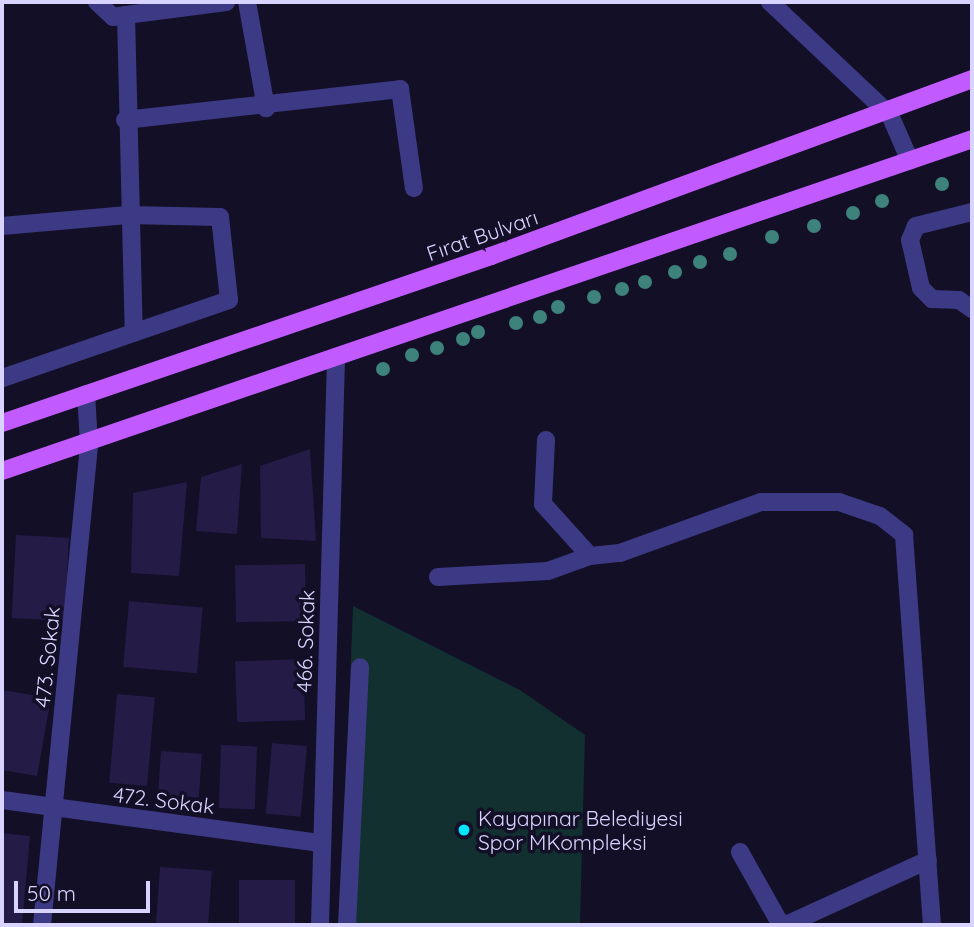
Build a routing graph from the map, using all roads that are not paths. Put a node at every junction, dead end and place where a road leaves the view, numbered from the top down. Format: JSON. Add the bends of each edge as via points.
{"nodes":[{"id":1,"x":97,"y":2,"type":"edge"},
{"id":2,"x":226,"y":2,"type":"edge"},
{"id":3,"x":247,"y":2,"type":"edge"},
{"id":4,"x":770,"y":2,"type":"edge"},
{"id":5,"x":126,"y":15,"type":"junction"},
{"id":6,"x":972,"y":79,"type":"edge"},
{"id":7,"x":266,"y":108,"type":"junction"},
{"id":8,"x":890,"y":115,"type":"junction"},
{"id":9,"x":125,"y":120,"type":"junction"},
{"id":10,"x":972,"y":139,"type":"edge"},
{"id":11,"x":910,"y":161,"type":"junction"},
{"id":12,"x":415,"y":188,"type":"dead end"},
{"id":13,"x":972,"y":212,"type":"edge"},
{"id":14,"x":128,"y":215,"type":"junction"},
{"id":15,"x":2,"y":226,"type":"edge"},
{"id":16,"x":972,"y":309,"type":"edge"},
{"id":17,"x":134,"y":333,"type":"junction"},
{"id":18,"x":336,"y":359,"type":"junction"},
{"id":19,"x":2,"y":378,"type":"edge"},
{"id":20,"x":86,"y":394,"type":"junction"},
{"id":21,"x":2,"y":422,"type":"edge"},
{"id":22,"x":546,"y":440,"type":"dead end"},
{"id":23,"x":89,"y":443,"type":"junction"},
{"id":24,"x":2,"y":471,"type":"edge"},
{"id":25,"x":590,"y":556,"type":"junction"},
{"id":26,"x":438,"y":577,"type":"dead end"},
{"id":27,"x":360,"y":667,"type":"dead end"},
{"id":28,"x":2,"y":800,"type":"edge"},
{"id":29,"x":54,"y":810,"type":"junction"},
{"id":30,"x":321,"y":843,"type":"junction"},
{"id":31,"x":740,"y":852,"type":"dead end"},
{"id":32,"x":928,"y":860,"type":"junction"},
{"id":33,"x":42,"y":925,"type":"edge"},
{"id":34,"x":320,"y":925,"type":"edge"},
{"id":35,"x":348,"y":925,"type":"edge"},
{"id":36,"x":784,"y":925,"type":"edge"},
{"id":37,"x":932,"y":925,"type":"edge"}],
"edges":[{"from":1,"to":5,"type":"street","via":[[113,17]]},
{"from":2,"to":5,"type":"street"},
{"from":3,"to":7,"type":"street"},
{"from":4,"to":8,"type":"street"},
{"from":5,"to":9,"type":"street"},
{"from":6,"to":8,"type":"main road","name":"Fırat Bulvarı"},
{"from":7,"to":9,"type":"street"},
{"from":7,"to":12,"type":"street","via":[[400,89]]},
{"from":8,"to":11,"type":"street"},
{"from":8,"to":20,"type":"main road","name":"Fırat Bulvarı"},
{"from":9,"to":14,"type":"street"},
{"from":10,"to":11,"type":"main road"},
{"from":11,"to":18,"type":"main road"},
{"from":13,"to":16,"type":"street","via":[[916,226],[910,240],[920,288],[932,299],[959,300]]},
{"from":14,"to":15,"type":"street"},
{"from":14,"to":17,"type":"street"},
{"from":14,"to":17,"type":"street","via":[[220,217],[229,300]]},
{"from":17,"to":19,"type":"street"},
{"from":18,"to":23,"type":"main road"},
{"from":18,"to":30,"type":"street","name":"466. Sokak"},
{"from":20,"to":21,"type":"main road","name":"Fırat Bulvarı"},
{"from":20,"to":23,"type":"street","name":"473. Sokak"},
{"from":22,"to":25,"type":"street","via":[[543,504]]},
{"from":23,"to":24,"type":"main road"},
{"from":23,"to":29,"type":"street","name":"473. Sokak"},
{"from":25,"to":26,"type":"street","via":[[548,572]]},
{"from":25,"to":32,"type":"street","via":[[620,553],[761,502],[839,502],[880,516],[904,535]]},
{"from":27,"to":35,"type":"street"},
{"from":28,"to":29,"type":"street","name":"472. Sokak"},
{"from":29,"to":30,"type":"street","name":"472. Sokak"},
{"from":29,"to":33,"type":"street","name":"473. Sokak"},
{"from":30,"to":34,"type":"street","name":"466. Sokak"},
{"from":31,"to":36,"type":"street"},
{"from":32,"to":36,"type":"street"},
{"from":32,"to":37,"type":"street"}]}
